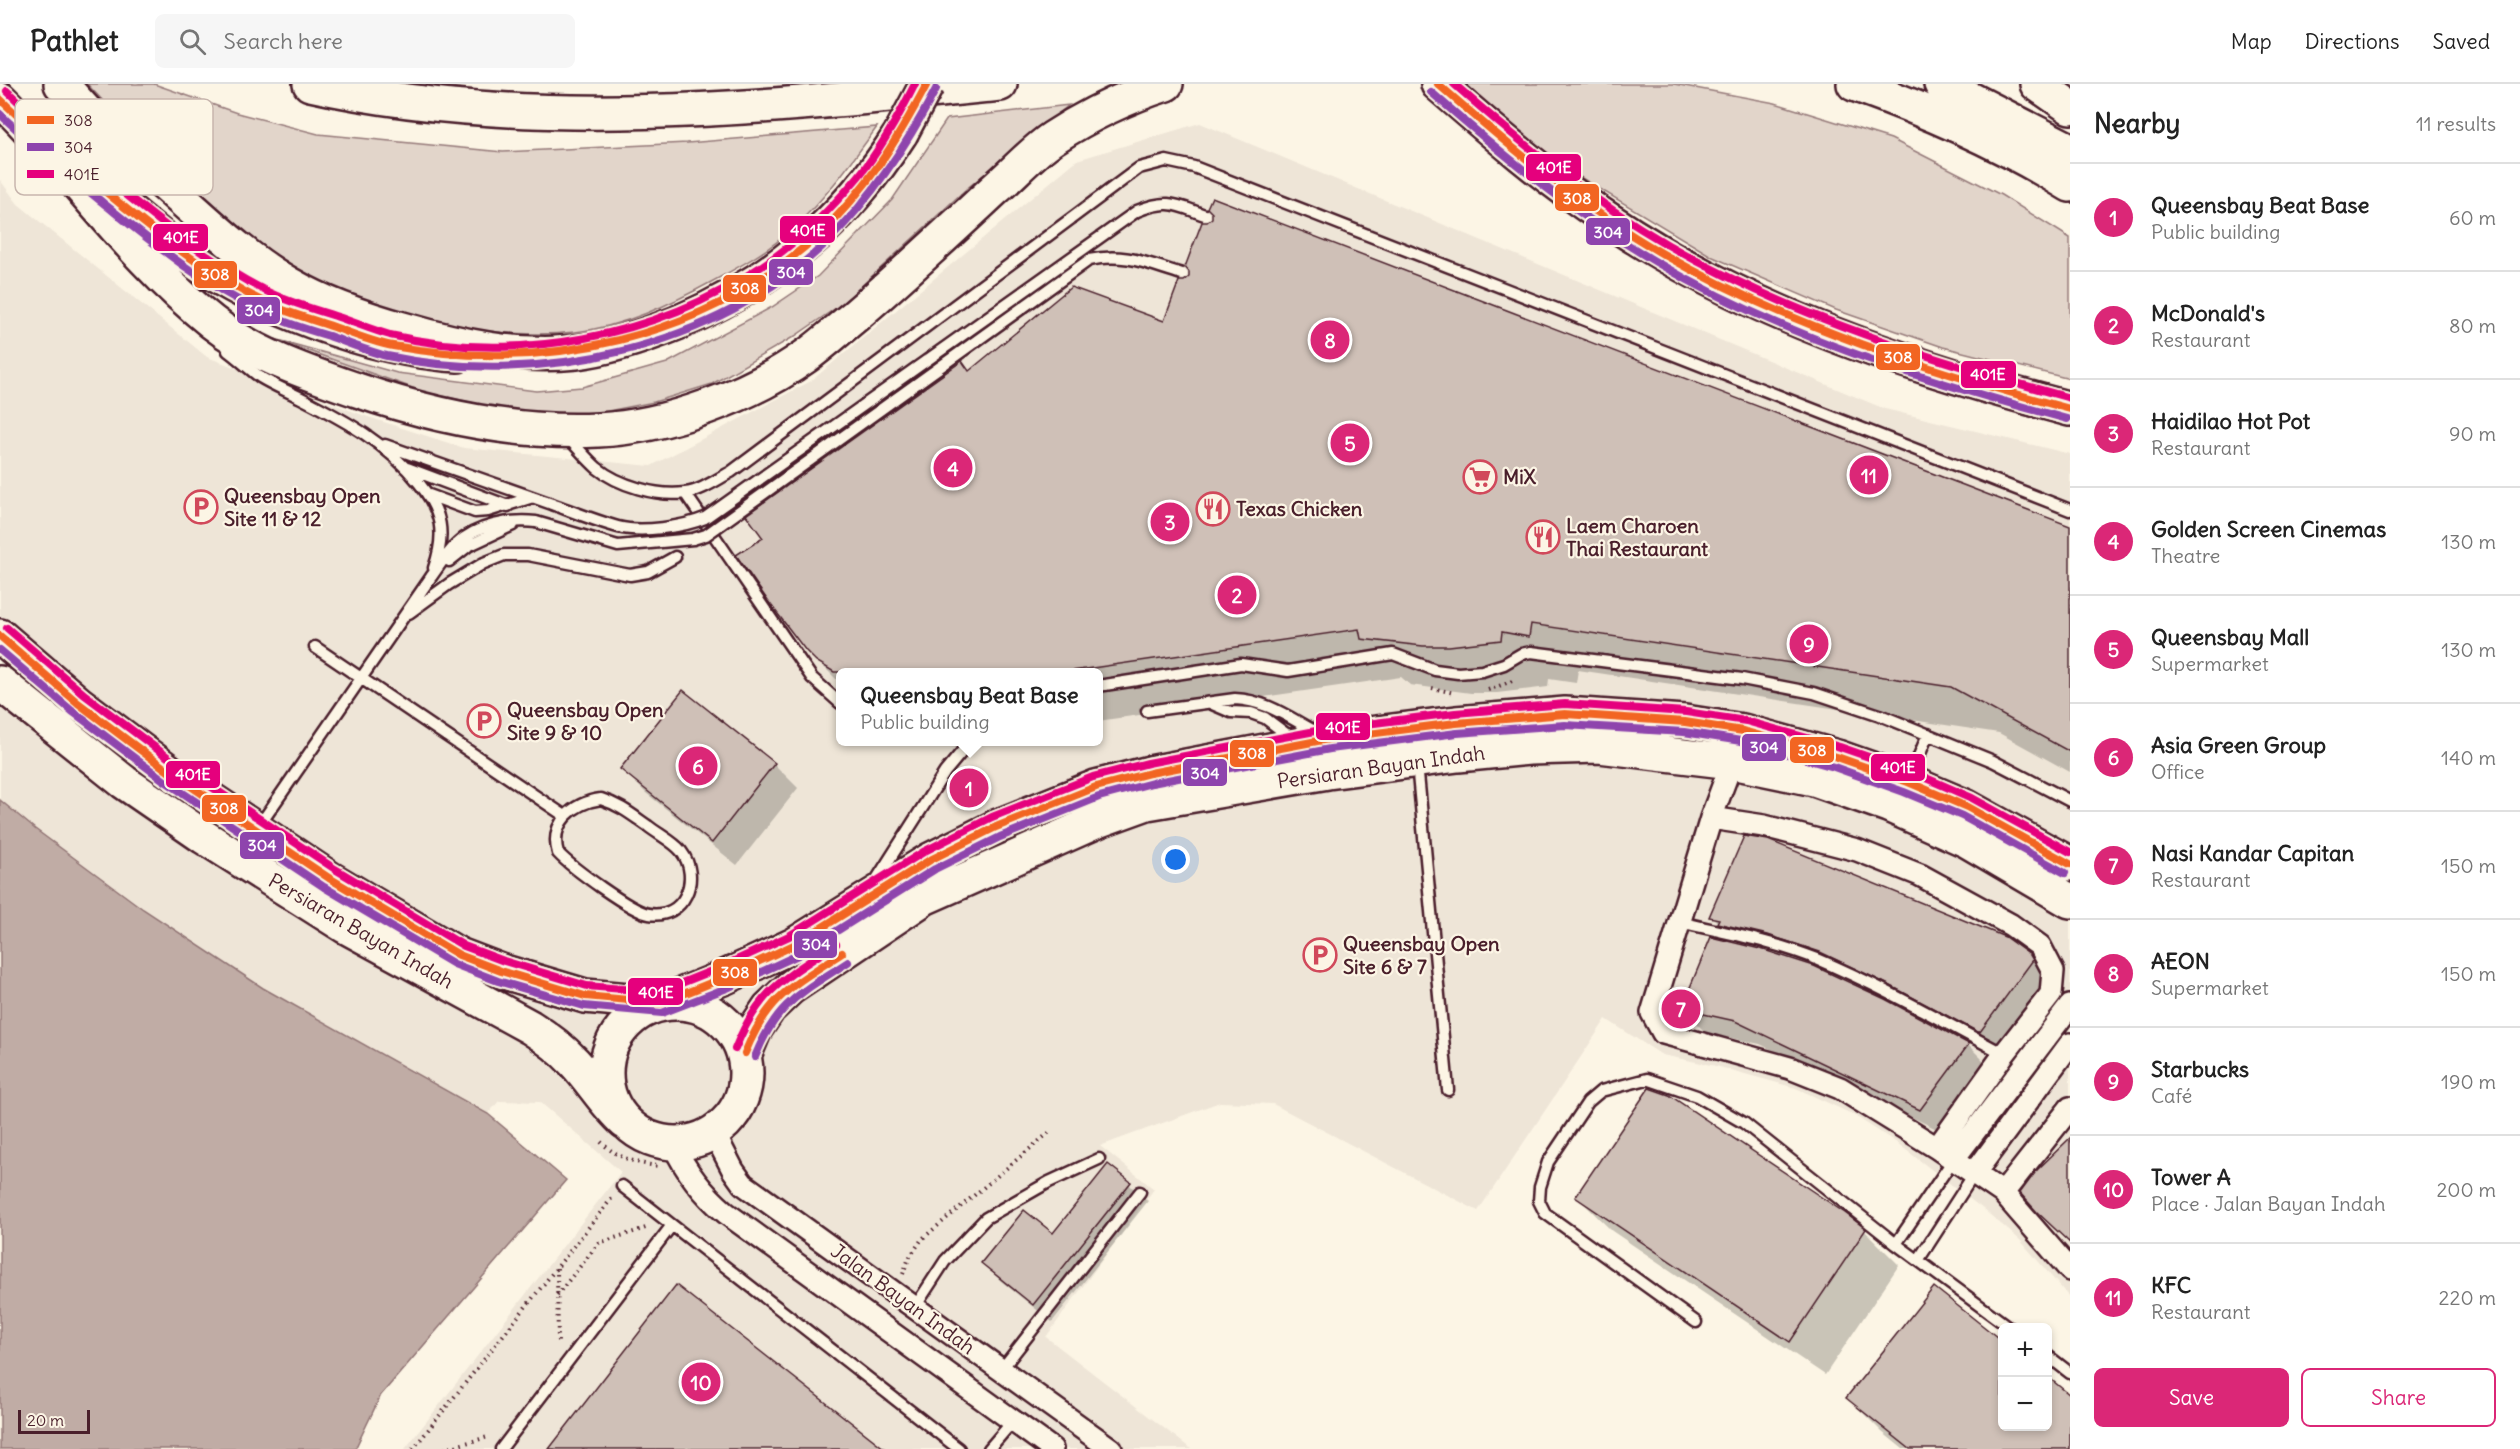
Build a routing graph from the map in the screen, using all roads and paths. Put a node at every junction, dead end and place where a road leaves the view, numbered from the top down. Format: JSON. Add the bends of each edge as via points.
{"nodes":[{"id":1,"x":61,"y":84,"type":"edge"},
{"id":2,"x":310,"y":84,"type":"edge"},
{"id":3,"x":927,"y":84,"type":"edge"},
{"id":4,"x":1000,"y":84,"type":"edge"},
{"id":5,"x":1166,"y":84,"type":"edge"},
{"id":6,"x":1438,"y":84,"type":"edge"},
{"id":7,"x":1854,"y":84,"type":"edge"},
{"id":8,"x":1941,"y":84,"type":"edge"},
{"id":9,"x":2037,"y":84,"type":"edge"},
{"id":10,"x":0,"y":99,"type":"edge"},
{"id":11,"x":75,"y":99,"type":"edge"},
{"id":12,"x":2070,"y":107,"type":"edge"},
{"id":13,"x":15,"y":114,"type":"edge"},
{"id":14,"x":2070,"y":150,"type":"edge"},
{"id":15,"x":2070,"y":185,"type":"edge"},
{"id":16,"x":89,"y":195,"type":"edge"},
{"id":17,"x":111,"y":195,"type":"edge"},
{"id":18,"x":175,"y":195,"type":"edge"},
{"id":19,"x":1205,"y":214,"type":"dead end"},
{"id":20,"x":1182,"y":274,"type":"dead end"},
{"id":21,"x":170,"y":284,"type":"junction"},
{"id":22,"x":556,"y":353,"type":"junction"},
{"id":23,"x":2070,"y":410,"type":"edge"},
{"id":24,"x":559,"y":430,"type":"junction"},
{"id":25,"x":380,"y":443,"type":"junction"},
{"id":26,"x":407,"y":468,"type":"junction"},
{"id":27,"x":685,"y":493,"type":"junction"},
{"id":28,"x":429,"y":495,"type":"junction"},
{"id":29,"x":530,"y":498,"type":"junction"},
{"id":30,"x":508,"y":506,"type":"junction"},
{"id":31,"x":2070,"y":510,"type":"edge"},
{"id":32,"x":675,"y":557,"type":"dead end"},
{"id":33,"x":430,"y":577,"type":"junction"},
{"id":34,"x":402,"y":618,"type":"junction"},
{"id":35,"x":0,"y":636,"type":"edge"},
{"id":36,"x":315,"y":647,"type":"dead end"},
{"id":37,"x":361,"y":678,"type":"junction"},
{"id":38,"x":0,"y":684,"type":"edge"},
{"id":39,"x":1103,"y":685,"type":"edge"},
{"id":40,"x":836,"y":699,"type":"edge"},
{"id":41,"x":1207,"y":702,"type":"junction"},
{"id":42,"x":1147,"y":711,"type":"dead end"},
{"id":43,"x":1928,"y":734,"type":"junction"},
{"id":44,"x":1314,"y":742,"type":"junction"},
{"id":45,"x":965,"y":746,"type":"edge"},
{"id":46,"x":1417,"y":760,"type":"junction"},
{"id":47,"x":1732,"y":762,"type":"junction"},
{"id":48,"x":1908,"y":782,"type":"junction"},
{"id":49,"x":2070,"y":801,"type":"edge"},
{"id":50,"x":565,"y":816,"type":"junction"},
{"id":51,"x":1711,"y":818,"type":"junction"},
{"id":52,"x":255,"y":831,"type":"junction"},
{"id":53,"x":2070,"y":864,"type":"edge"},
{"id":54,"x":863,"y":900,"type":"junction"},
{"id":55,"x":2069,"y":902,"type":"edge"},
{"id":56,"x":1680,"y":922,"type":"junction"},
{"id":57,"x":660,"y":1003,"type":"junction"},
{"id":58,"x":2070,"y":1006,"type":"edge"},
{"id":59,"x":2070,"y":1044,"type":"edge"},
{"id":60,"x":745,"y":1053,"type":"junction"},
{"id":61,"x":2004,"y":1054,"type":"junction"},
{"id":62,"x":1448,"y":1090,"type":"dead end"},
{"id":63,"x":2068,"y":1115,"type":"edge"},
{"id":64,"x":625,"y":1122,"type":"junction"},
{"id":65,"x":1051,"y":1131,"type":"dead end"},
{"id":66,"x":714,"y":1133,"type":"junction"},
{"id":67,"x":673,"y":1143,"type":"junction"},
{"id":68,"x":1945,"y":1154,"type":"junction"},
{"id":69,"x":1099,"y":1159,"type":"dead end"},
{"id":70,"x":639,"y":1164,"type":"dead end"},
{"id":71,"x":1974,"y":1174,"type":"junction"},
{"id":72,"x":622,"y":1186,"type":"junction"},
{"id":73,"x":1140,"y":1192,"type":"dead end"},
{"id":74,"x":2004,"y":1193,"type":"junction"},
{"id":75,"x":669,"y":1223,"type":"junction"},
{"id":76,"x":1896,"y":1244,"type":"junction"},
{"id":77,"x":1919,"y":1259,"type":"junction"},
{"id":78,"x":557,"y":1268,"type":"junction"},
{"id":79,"x":2070,"y":1270,"type":"edge"},
{"id":80,"x":895,"y":1293,"type":"junction"},
{"id":81,"x":557,"y":1295,"type":"junction"},
{"id":82,"x":915,"y":1307,"type":"junction"},
{"id":83,"x":1696,"y":1322,"type":"dead end"},
{"id":84,"x":2003,"y":1323,"type":"edge"},
{"id":85,"x":2052,"y":1359,"type":"edge"},
{"id":86,"x":1001,"y":1370,"type":"junction"},
{"id":87,"x":2070,"y":1373,"type":"edge"},
{"id":88,"x":558,"y":1374,"type":"junction"},
{"id":89,"x":1012,"y":1421,"type":"junction"},
{"id":90,"x":515,"y":1430,"type":"junction"},
{"id":91,"x":412,"y":1449,"type":"edge"},
{"id":92,"x":444,"y":1449,"type":"edge"},
{"id":93,"x":501,"y":1449,"type":"edge"},
{"id":94,"x":958,"y":1449,"type":"edge"},
{"id":95,"x":989,"y":1449,"type":"edge"},
{"id":96,"x":1052,"y":1449,"type":"edge"},
{"id":97,"x":1110,"y":1449,"type":"edge"}],
"edges":[{"from":1,"to":11,"type":"main road"},
{"from":2,"to":4,"type":"main road","via":[[412,103],[538,111],[676,110],[865,98]]},
{"from":3,"to":22,"type":"main road","bridge":true,"via":[[901,133],[865,186],[830,224],[772,272],[718,304],[659,330],[597,348]]},
{"from":5,"to":24,"type":"main road","via":[[1128,96],[1050,140],[857,314],[805,356],[755,386],[653,422],[600,430]]},
{"from":6,"to":23,"type":"main road","via":[[1548,176],[1610,221],[1711,280],[1843,338]]},
{"from":7,"to":15,"type":"main road","via":[[2030,160]]},
{"from":8,"to":14,"type":"main road"},
{"from":9,"to":12,"type":"main road"},
{"from":10,"to":13,"type":"main road"},
{"from":16,"to":21,"type":"main road"},
{"from":17,"to":22,"type":"main road","via":[[182,253],[287,312],[390,345],[443,354],[486,357]]},
{"from":18,"to":22,"type":"main road","via":[[232,245],[288,284],[338,308],[484,350]]},
{"from":19,"to":29,"type":"lane","bridge":true,"via":[[1169,203],[1137,211],[705,518],[688,525],[634,529]]},
{"from":20,"to":33,"type":"lane","bridge":true,"via":[[1129,258],[1108,256],[1089,260],[706,535],[618,546],[536,522],[496,525],[456,544]]},
{"from":21,"to":24,"type":"main road","via":[[232,336],[322,378],[443,414],[502,426]]},
{"from":21,"to":25,"type":"lane","via":[[212,337],[261,377]]},
{"from":24,"to":27,"type":"lane","via":[[599,469],[621,482]]},
{"from":25,"to":26,"type":"lane"},
{"from":25,"to":29,"type":"lane"},
{"from":26,"to":28,"type":"lane"},
{"from":26,"to":30,"type":"lane"},
{"from":27,"to":31,"type":"lane","via":[[731,472],[1139,168],[1166,161],[1194,167]]},
{"from":27,"to":40,"type":"lane","via":[[812,678]]},
{"from":28,"to":30,"type":"lane","via":[[475,512]]},
{"from":28,"to":33,"type":"lane","via":[[441,522],[440,552]]},
{"from":29,"to":30,"type":"lane"},
{"from":32,"to":34,"type":"lane","via":[[648,572],[630,575],[528,555],[504,555],[449,584]]},
{"from":33,"to":34,"type":"lane"},
{"from":34,"to":37,"type":"lane"},
{"from":35,"to":52,"type":"main road","name":"Persiaran Bayan Indah","via":[[78,703]]},
{"from":36,"to":37,"type":"lane"},
{"from":37,"to":50,"type":"lane"},
{"from":37,"to":52,"type":"lane"},
{"from":38,"to":64,"type":"main road","name":"Persiaran Bayan Indah","via":[[124,782],[204,837],[345,926],[555,1044]]},
{"from":39,"to":43,"type":"lane","via":[[1241,664],[1288,671],[1393,654],[1458,673],[1482,671],[1531,652],[1742,679],[1814,693]]},
{"from":41,"to":42,"type":"lane"},
{"from":41,"to":44,"type":"lane","via":[[1231,712],[1265,718]]},
{"from":41,"to":44,"type":"lane","via":[[1259,702]]},
{"from":43,"to":48,"type":"lane"},
{"from":43,"to":49,"type":"lane","via":[[1993,761]]},
{"from":44,"to":48,"type":"main road","name":"Persiaran Bayan Indah","via":[[1456,723],[1565,714],[1684,722],[1786,742]]},
{"from":44,"to":54,"type":"main road","name":"Persiaran Bayan Indah","via":[[1096,787],[996,827]]},
{"from":45,"to":54,"type":"lane"},
{"from":46,"to":47,"type":"main road","name":"Persiaran Bayan Indah","via":[[1529,748],[1599,746]]},
{"from":46,"to":60,"type":"main road","name":"Persiaran Bayan Indah","via":[[1147,803],[1049,841],[924,898],[790,988],[768,1008]]},
{"from":46,"to":62,"type":"lane"},
{"from":47,"to":51,"type":"street"},
{"from":47,"to":55,"type":"main road","name":"Persiaran Bayan Indah","via":[[1814,779],[1888,805],[1968,841]]},
{"from":48,"to":53,"type":"main road","name":"Persiaran Bayan Indah","via":[[1967,807]]},
{"from":50,"to":50,"type":"lane","via":[[588,801],[601,799],[619,805],[681,850],[690,873],[684,900],[670,912],[638,911],[564,859],[555,844]]},
{"from":51,"to":56,"type":"street"},
{"from":51,"to":61,"type":"street","via":[[1764,826],[1857,850],[1920,875],[2011,925],[2040,946],[2053,971],[2051,994]]},
{"from":52,"to":57,"type":"main road","name":"Persiaran Bayan Indah","via":[[459,954],[585,996]]},
{"from":54,"to":57,"type":"main road","name":"Persiaran Bayan Indah","via":[[776,955]]},
{"from":56,"to":61,"type":"lane","via":[[1814,958],[1891,993]]},
{"from":56,"to":68,"type":"street","via":[[1652,1013],[1663,1033],[1790,1068],[1840,1088]]},
{"from":57,"to":60,"type":"main road","via":[[703,1006],[736,1034]]},
{"from":57,"to":64,"type":"main road","via":[[640,1011],[624,1024],[612,1042],[606,1084],[613,1105]]},
{"from":58,"to":68,"type":"street"},
{"from":59,"to":71,"type":"street"},
{"from":60,"to":66,"type":"main road","via":[[747,1076],[742,1098],[731,1118]]},
{"from":61,"to":68,"type":"street"},
{"from":63,"to":74,"type":"street"},
{"from":64,"to":67,"type":"main road","via":[[656,1141]]},
{"from":65,"to":80,"type":"path","via":[[922,1239],[909,1258]]},
{"from":66,"to":67,"type":"main road","via":[[694,1141]]},
{"from":66,"to":80,"type":"street","name":"Jalan Bayan Indah","via":[[743,1184]]},
{"from":67,"to":89,"type":"street","name":"Jalan Bayan Indah","via":[[684,1168],[710,1199]]},
{"from":68,"to":71,"type":"street"},
{"from":68,"to":76,"type":"lane"},
{"from":69,"to":82,"type":"lane","via":[[986,1218],[945,1261]]},
{"from":70,"to":72,"type":"path"},
{"from":71,"to":74,"type":"street"},
{"from":71,"to":77,"type":"lane"},
{"from":72,"to":75,"type":"lane"},
{"from":72,"to":78,"type":"path"},
{"from":73,"to":86,"type":"lane"},
{"from":74,"to":79,"type":"street"},
{"from":75,"to":81,"type":"path","via":[[599,1243]]},
{"from":75,"to":88,"type":"lane"},
{"from":75,"to":94,"type":"lane"},
{"from":76,"to":77,"type":"lane"},
{"from":76,"to":83,"type":"lane","via":[[1744,1123],[1697,1096],[1647,1079],[1601,1092],[1588,1102],[1548,1162],[1539,1201],[1545,1213]]},
{"from":77,"to":84,"type":"lane"},
{"from":78,"to":81,"type":"path"},
{"from":78,"to":91,"type":"path"},
{"from":80,"to":82,"type":"street","name":"Jalan Bayan Indah"},
{"from":81,"to":88,"type":"path"},
{"from":82,"to":86,"type":"street","name":"Jalan Bayan Indah"},
{"from":85,"to":87,"type":"lane"},
{"from":86,"to":97,"type":"street","name":"Jalan Bayan Indah"},
{"from":88,"to":90,"type":"lane"},
{"from":89,"to":95,"type":"lane"},
{"from":89,"to":96,"type":"street","name":"Jalan Bayan Indah"},
{"from":90,"to":92,"type":"path"},
{"from":90,"to":93,"type":"lane"}]}
